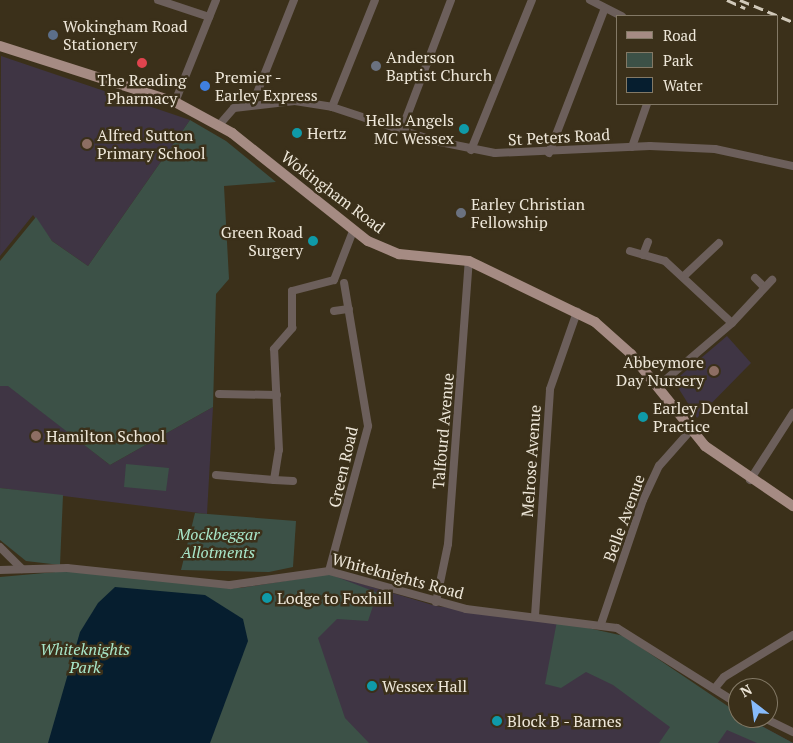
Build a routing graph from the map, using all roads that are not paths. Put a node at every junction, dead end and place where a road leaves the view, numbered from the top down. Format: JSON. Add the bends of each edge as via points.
{"nodes":[{"id":1,"x":158,"y":0,"type":"edge"},
{"id":2,"x":216,"y":0,"type":"edge"},
{"id":3,"x":294,"y":0,"type":"edge"},
{"id":4,"x":374,"y":0,"type":"edge"},
{"id":5,"x":441,"y":0,"type":"edge"},
{"id":6,"x":532,"y":0,"type":"edge"},
{"id":7,"x":590,"y":0,"type":"edge"},
{"id":8,"x":450,"y":3,"type":"edge"},
{"id":9,"x":605,"y":8,"type":"junction"},
{"id":10,"x":620,"y":15,"type":"edge"},
{"id":11,"x":209,"y":17,"type":"junction"},
{"id":12,"x":0,"y":46,"type":"edge"},
{"id":13,"x":175,"y":102,"type":"junction"},
{"id":14,"x":253,"y":103,"type":"junction"},
{"id":15,"x":647,"y":105,"type":"edge"},
{"id":16,"x":332,"y":107,"type":"junction"},
{"id":17,"x":220,"y":124,"type":"junction"},
{"id":18,"x":402,"y":130,"type":"junction"},
{"id":19,"x":632,"y":147,"type":"junction"},
{"id":20,"x":471,"y":150,"type":"junction"},
{"id":21,"x":549,"y":153,"type":"junction"},
{"id":22,"x":793,"y":166,"type":"edge"},
{"id":23,"x":352,"y":230,"type":"junction"},
{"id":24,"x":648,"y":242,"type":"dead end"},
{"id":25,"x":719,"y":243,"type":"dead end"},
{"id":26,"x":630,"y":251,"type":"dead end"},
{"id":27,"x":643,"y":254,"type":"junction"},
{"id":28,"x":469,"y":261,"type":"junction"},
{"id":29,"x":684,"y":276,"type":"junction"},
{"id":30,"x":755,"y":278,"type":"dead end"},
{"id":31,"x":772,"y":280,"type":"dead end"},
{"id":32,"x":344,"y":283,"type":"dead end"},
{"id":33,"x":764,"y":287,"type":"junction"},
{"id":34,"x":349,"y":309,"type":"junction"},
{"id":35,"x":334,"y":311,"type":"dead end"},
{"id":36,"x":577,"y":312,"type":"junction"},
{"id":37,"x":732,"y":323,"type":"junction"},
{"id":38,"x":657,"y":387,"type":"junction"},
{"id":39,"x":220,"y":394,"type":"dead end"},
{"id":40,"x":278,"y":395,"type":"junction"},
{"id":41,"x":793,"y":413,"type":"edge"},
{"id":42,"x":690,"y":431,"type":"junction"},
{"id":43,"x":216,"y":475,"type":"dead end"},
{"id":44,"x":274,"y":480,"type":"junction"},
{"id":45,"x":293,"y":480,"type":"dead end"},
{"id":46,"x":750,"y":480,"type":"junction"},
{"id":47,"x":793,"y":506,"type":"edge"},
{"id":48,"x":0,"y":547,"type":"edge"},
{"id":49,"x":22,"y":569,"type":"junction"},
{"id":50,"x":0,"y":570,"type":"edge"},
{"id":51,"x":329,"y":571,"type":"junction"},
{"id":52,"x":436,"y":602,"type":"junction"},
{"id":53,"x":535,"y":616,"type":"junction"},
{"id":54,"x":601,"y":624,"type":"junction"},
{"id":55,"x":793,"y":635,"type":"edge"},
{"id":56,"x":715,"y":688,"type":"junction"},
{"id":57,"x":728,"y":697,"type":"edge"},
{"id":58,"x":778,"y":725,"type":"edge"},
{"id":59,"x":793,"y":732,"type":"edge"}],
"edges":[{"from":1,"to":11,"type":"street"},
{"from":2,"to":11,"type":"street"},
{"from":3,"to":14,"type":"street"},
{"from":4,"to":16,"type":"street"},
{"from":5,"to":8,"type":"street"},
{"from":6,"to":20,"type":"street"},
{"from":7,"to":9,"type":"street"},
{"from":8,"to":18,"type":"street"},
{"from":9,"to":10,"type":"street"},
{"from":9,"to":21,"type":"street"},
{"from":11,"to":13,"type":"street"},
{"from":12,"to":13,"type":"main road","name":"Wokingham Road"},
{"from":13,"to":17,"type":"main road","name":"Wokingham Road"},
{"from":14,"to":16,"type":"street","name":"St Peters Road","via":[[295,101]]},
{"from":14,"to":17,"type":"street","name":"St Peters Road","via":[[234,108]]},
{"from":15,"to":19,"type":"street"},
{"from":16,"to":18,"type":"street","name":"St Peters Road"},
{"from":17,"to":23,"type":"main road","name":"Wokingham Road"},
{"from":18,"to":20,"type":"street","name":"St Peters Road"},
{"from":19,"to":21,"type":"street","name":"St Peters Road"},
{"from":19,"to":22,"type":"street","name":"St Peters Road","via":[[716,149]]},
{"from":20,"to":21,"type":"street","name":"St Peters Road"},
{"from":23,"to":28,"type":"main road","name":"Wokingham Road","via":[[390,252]]},
{"from":23,"to":40,"type":"street","via":[[342,250],[342,268],[334,280],[292,291],[292,328],[273,355]]},
{"from":24,"to":27,"type":"street"},
{"from":25,"to":29,"type":"street"},
{"from":26,"to":27,"type":"street"},
{"from":27,"to":29,"type":"street","via":[[665,261]]},
{"from":28,"to":36,"type":"main road","name":"Wokingham Road"},
{"from":28,"to":52,"type":"street","name":"Talfourd Avenue","via":[[448,544]]},
{"from":29,"to":37,"type":"street"},
{"from":30,"to":33,"type":"street"},
{"from":31,"to":33,"type":"street"},
{"from":32,"to":34,"type":"street","name":"Green Road"},
{"from":33,"to":37,"type":"street"},
{"from":34,"to":35,"type":"street"},
{"from":34,"to":51,"type":"street","name":"Green Road","via":[[368,426]]},
{"from":36,"to":38,"type":"main road","name":"Wokingham Road","via":[[610,332]]},
{"from":36,"to":53,"type":"street","name":"Melrose Avenue","via":[[550,389]]},
{"from":37,"to":38,"type":"street"},
{"from":38,"to":42,"type":"main road","name":"Wokingham Road"},
{"from":39,"to":40,"type":"street"},
{"from":40,"to":44,"type":"street","via":[[279,450]]},
{"from":41,"to":46,"type":"street"},
{"from":42,"to":46,"type":"main road","name":"Wokingham Road"},
{"from":42,"to":54,"type":"street","name":"Belle Avenue","via":[[659,466],[643,500]]},
{"from":43,"to":44,"type":"street"},
{"from":44,"to":45,"type":"street"},
{"from":46,"to":47,"type":"main road","name":"Wokingham Road"},
{"from":48,"to":49,"type":"street"},
{"from":49,"to":50,"type":"street","name":"Whiteknights Road"},
{"from":49,"to":51,"type":"street","name":"Whiteknights Road","via":[[67,568],[230,585]]},
{"from":51,"to":52,"type":"street","name":"Whiteknights Road"},
{"from":52,"to":53,"type":"street","name":"Whiteknights Road"},
{"from":53,"to":54,"type":"street","name":"Whiteknights Road"},
{"from":54,"to":56,"type":"street","name":"Whiteknights Road","via":[[640,640]]},
{"from":55,"to":56,"type":"street","via":[[724,677]]},
{"from":56,"to":57,"type":"street","name":"Whiteknights Road"},
{"from":58,"to":59,"type":"street"}]}
